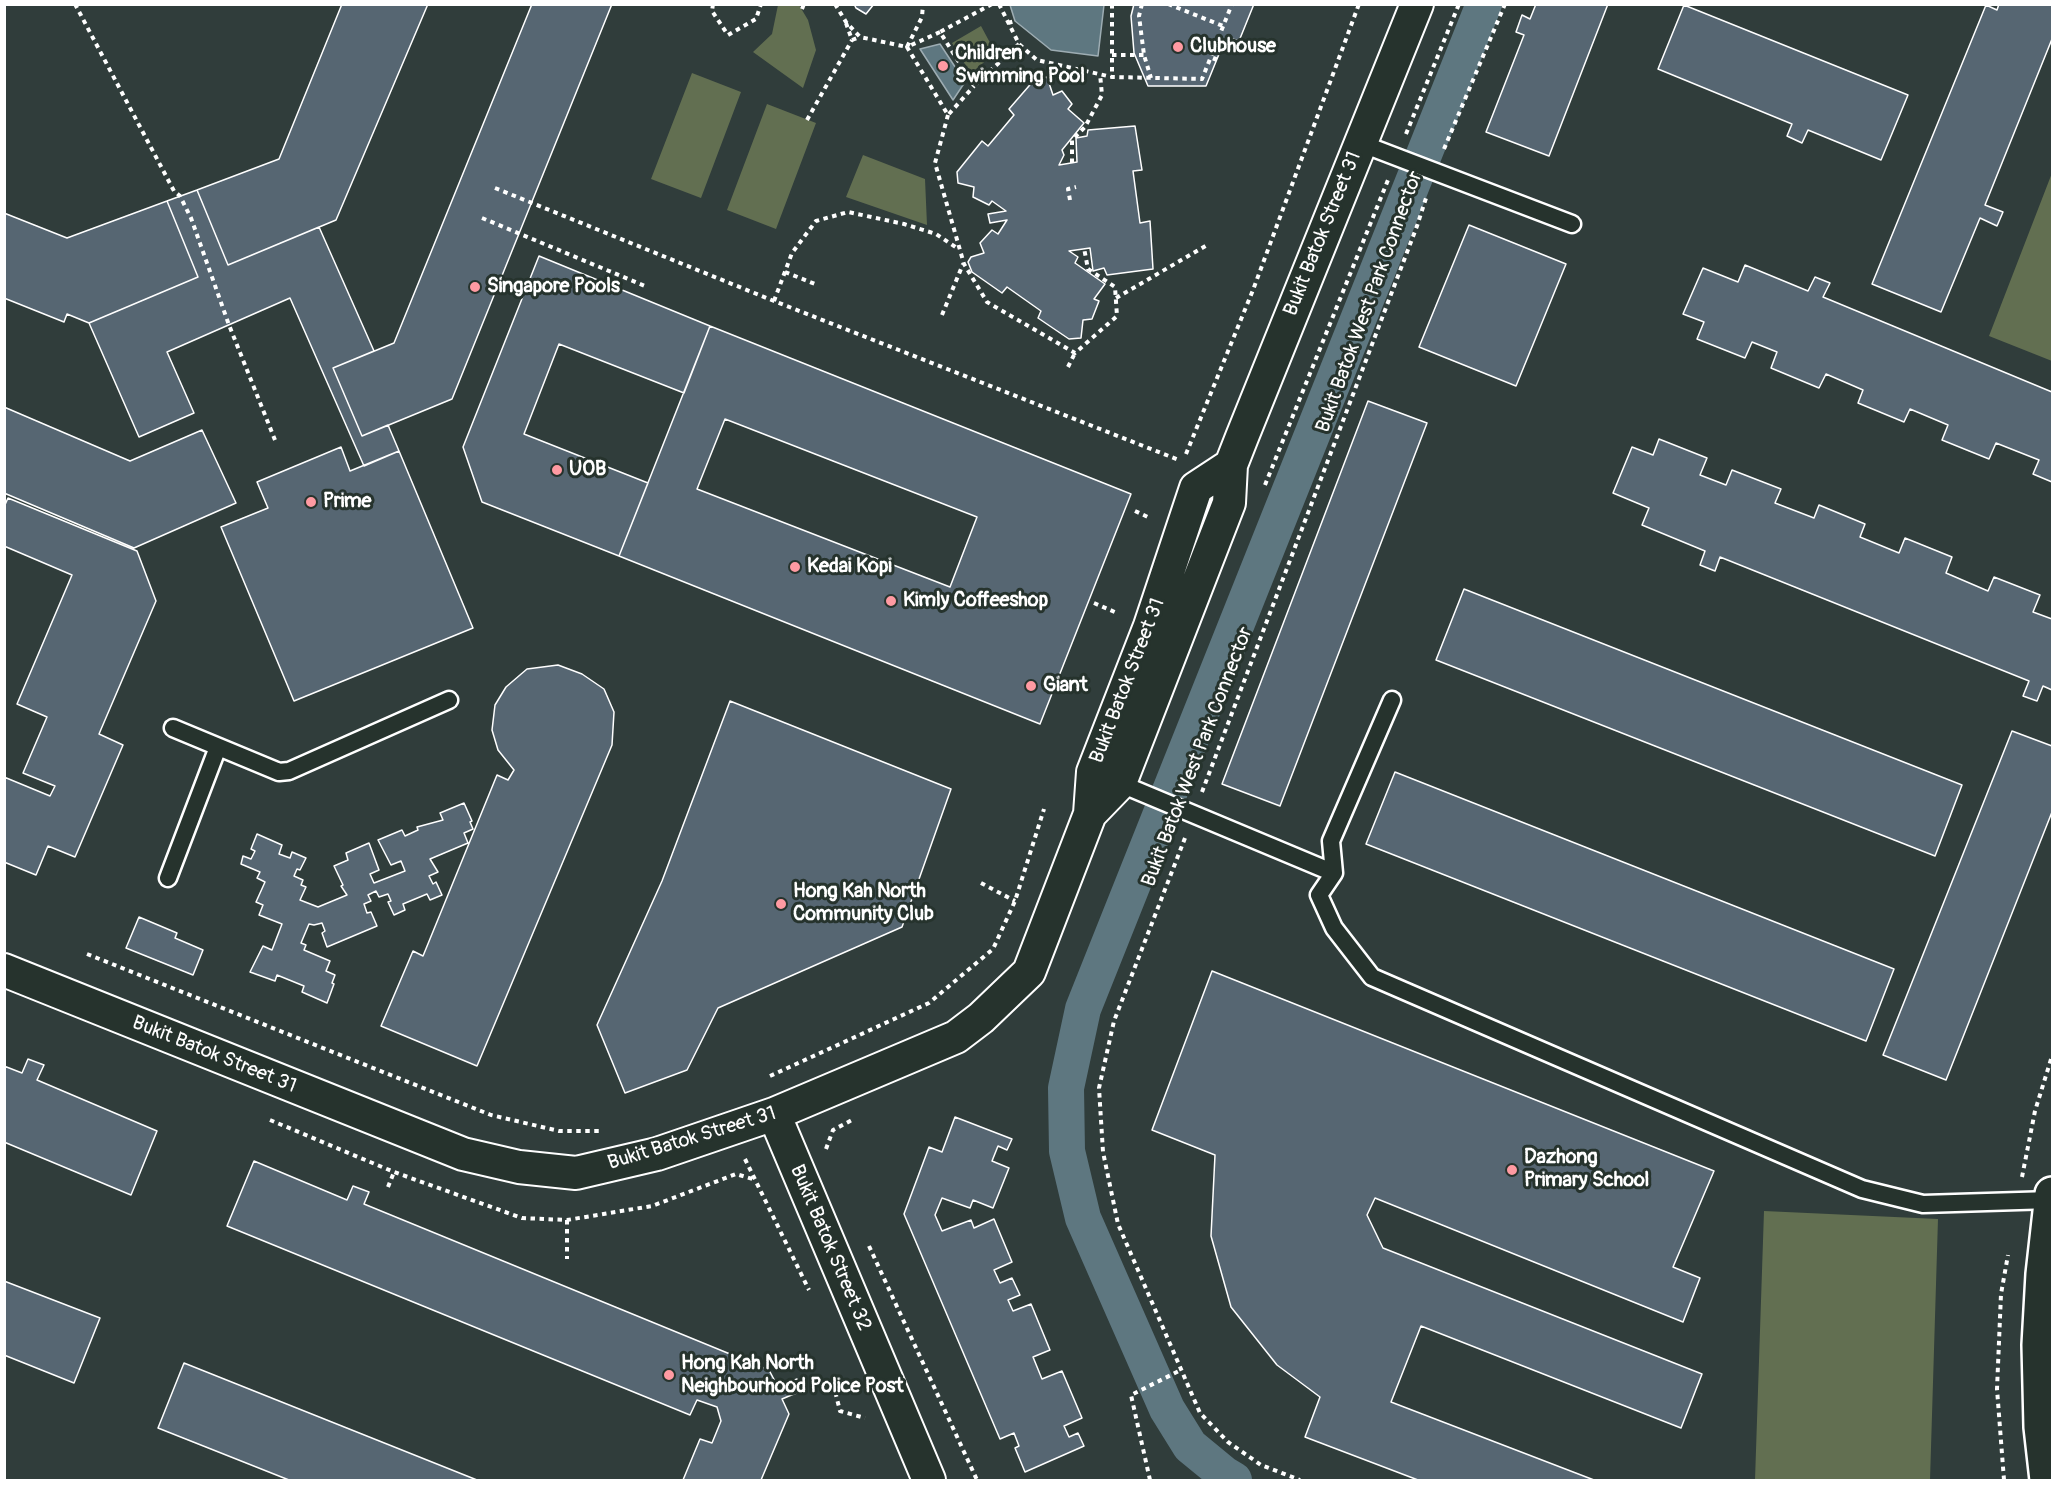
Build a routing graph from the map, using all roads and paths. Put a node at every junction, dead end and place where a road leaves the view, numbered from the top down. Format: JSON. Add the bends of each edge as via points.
{"nodes":[{"id":1,"x":75,"y":4,"type":"edge"},
{"id":2,"x":713,"y":4,"type":"edge"},
{"id":3,"x":761,"y":4,"type":"edge"},
{"id":4,"x":804,"y":4,"type":"edge"},
{"id":5,"x":835,"y":4,"type":"edge"},
{"id":6,"x":923,"y":4,"type":"edge"},
{"id":7,"x":992,"y":4,"type":"edge"},
{"id":8,"x":999,"y":4,"type":"edge"},
{"id":9,"x":1112,"y":4,"type":"edge"},
{"id":10,"x":1142,"y":4,"type":"edge"},
{"id":11,"x":1168,"y":4,"type":"edge"},
{"id":12,"x":1359,"y":4,"type":"edge"},
{"id":13,"x":1417,"y":4,"type":"edge"},
{"id":14,"x":1459,"y":4,"type":"edge"},
{"id":15,"x":1505,"y":4,"type":"edge"},
{"id":16,"x":1231,"y":6,"type":"edge"},
{"id":17,"x":802,"y":9,"type":"dead end"},
{"id":18,"x":1237,"y":9,"type":"dead end"},
{"id":19,"x":1015,"y":21,"type":"dead end"},
{"id":20,"x":846,"y":22,"type":"junction"},
{"id":21,"x":1008,"y":23,"type":"junction"},
{"id":22,"x":1223,"y":26,"type":"junction"},
{"id":23,"x":940,"y":32,"type":"junction"},
{"id":24,"x":860,"y":37,"type":"junction"},
{"id":25,"x":852,"y":40,"type":"junction"},
{"id":26,"x":1018,"y":44,"type":"junction"},
{"id":27,"x":1216,"y":44,"type":"junction"},
{"id":28,"x":906,"y":47,"type":"junction"},
{"id":29,"x":1144,"y":55,"type":"junction"},
{"id":30,"x":1112,"y":56,"type":"junction"},
{"id":31,"x":1214,"y":61,"type":"dead end"},
{"id":32,"x":1100,"y":75,"type":"junction"},
{"id":33,"x":1112,"y":77,"type":"junction"},
{"id":34,"x":1151,"y":78,"type":"junction"},
{"id":35,"x":974,"y":86,"type":"junction"},
{"id":36,"x":948,"y":115,"type":"junction"},
{"id":37,"x":807,"y":120,"type":"dead end"},
{"id":38,"x":1360,"y":143,"type":"junction"},
{"id":39,"x":1400,"y":159,"type":"junction"},
{"id":40,"x":1072,"y":163,"type":"dead end"},
{"id":41,"x":1430,"y":170,"type":"junction"},
{"id":42,"x":1076,"y":187,"type":"dead end"},
{"id":43,"x":495,"y":188,"type":"dead end"},
{"id":44,"x":1070,"y":200,"type":"dead end"},
{"id":45,"x":482,"y":219,"type":"dead end"},
{"id":46,"x":1572,"y":224,"type":"dead end"},
{"id":47,"x":1209,"y":244,"type":"dead end"},
{"id":48,"x":958,"y":248,"type":"junction"},
{"id":49,"x":1084,"y":248,"type":"dead end"},
{"id":50,"x":964,"y":264,"type":"junction"},
{"id":51,"x":785,"y":272,"type":"junction"},
{"id":52,"x":815,"y":284,"type":"dead end"},
{"id":53,"x":645,"y":286,"type":"dead end"},
{"id":54,"x":1116,"y":298,"type":"junction"},
{"id":55,"x":774,"y":302,"type":"junction"},
{"id":56,"x":942,"y":315,"type":"dead end"},
{"id":57,"x":1075,"y":353,"type":"junction"},
{"id":58,"x":1068,"y":367,"type":"dead end"},
{"id":59,"x":275,"y":440,"type":"dead end"},
{"id":60,"x":1183,"y":461,"type":"junction"},
{"id":61,"x":1179,"y":470,"type":"dead end"},
{"id":62,"x":1261,"y":494,"type":"dead end"},
{"id":63,"x":1135,"y":511,"type":"dead end"},
{"id":64,"x":1158,"y":521,"type":"dead end"},
{"id":65,"x":1094,"y":603,"type":"dead end"},
{"id":66,"x":1121,"y":603,"type":"dead end"},
{"id":67,"x":449,"y":700,"type":"dead end"},
{"id":68,"x":1392,"y":700,"type":"dead end"},
{"id":69,"x":173,"y":728,"type":"dead end"},
{"id":70,"x":219,"y":747,"type":"junction"},
{"id":71,"x":1106,"y":777,"type":"junction"},
{"id":72,"x":1044,"y":809,"type":"dead end"},
{"id":73,"x":1191,"y":814,"type":"junction"},
{"id":74,"x":1334,"y":873,"type":"junction"},
{"id":75,"x":168,"y":878,"type":"dead end"},
{"id":76,"x":981,"y":882,"type":"dead end"},
{"id":77,"x":1015,"y":901,"type":"junction"},
{"id":78,"x":87,"y":954,"type":"dead end"},
{"id":79,"x":4,"y":970,"type":"edge"},
{"id":80,"x":761,"y":1081,"type":"dead end"},
{"id":81,"x":774,"y":1114,"type":"junction"},
{"id":82,"x":270,"y":1120,"type":"dead end"},
{"id":83,"x":607,"y":1131,"type":"dead end"},
{"id":84,"x":826,"y":1148,"type":"dead end"},
{"id":85,"x":829,"y":1158,"type":"dead end"},
{"id":86,"x":394,"y":1172,"type":"junction"},
{"id":87,"x":756,"y":1180,"type":"dead end"},
{"id":88,"x":388,"y":1187,"type":"dead end"},
{"id":89,"x":2052,"y":1197,"type":"edge"},
{"id":90,"x":567,"y":1220,"type":"junction"},
{"id":91,"x":867,"y":1240,"type":"dead end"},
{"id":92,"x":567,"y":1259,"type":"dead end"},
{"id":93,"x":1181,"y":1370,"type":"junction"},
{"id":94,"x":850,"y":1384,"type":"dead end"},
{"id":95,"x":872,"y":1420,"type":"dead end"},
{"id":96,"x":929,"y":1480,"type":"edge"},
{"id":97,"x":977,"y":1480,"type":"edge"},
{"id":98,"x":1150,"y":1480,"type":"edge"},
{"id":99,"x":1300,"y":1480,"type":"edge"},
{"id":100,"x":2047,"y":1480,"type":"edge"}],
"edges":[{"from":1,"to":59,"type":"path","via":[[191,218]]},
{"from":2,"to":3,"type":"path","via":[[712,11],[728,35],[756,19]]},
{"from":4,"to":17,"type":"path"},
{"from":5,"to":20,"type":"path"},
{"from":6,"to":28,"type":"path","via":[[922,17]]},
{"from":7,"to":23,"type":"path"},
{"from":8,"to":21,"type":"path"},
{"from":9,"to":30,"type":"path"},
{"from":10,"to":29,"type":"path"},
{"from":11,"to":22,"type":"path"},
{"from":12,"to":60,"type":"path"},
{"from":13,"to":38,"type":"street","name":"Bukit Batok Street 31"},
{"from":14,"to":39,"type":"path"},
{"from":15,"to":41,"type":"path","name":"Bukit Batok West Park Connector"},
{"from":16,"to":18,"type":"path"},
{"from":16,"to":22,"type":"path"},
{"from":19,"to":21,"type":"path"},
{"from":20,"to":24,"type":"path"},
{"from":20,"to":25,"type":"path"},
{"from":21,"to":26,"type":"path"},
{"from":22,"to":27,"type":"path"},
{"from":23,"to":28,"type":"path"},
{"from":23,"to":35,"type":"path"},
{"from":24,"to":25,"type":"path"},
{"from":24,"to":28,"type":"path"},
{"from":25,"to":37,"type":"path"},
{"from":26,"to":32,"type":"path","via":[[1037,60]]},
{"from":26,"to":35,"type":"path"},
{"from":27,"to":31,"type":"path","via":[[1220,46]]},
{"from":27,"to":34,"type":"path","via":[[1202,79]]},
{"from":28,"to":36,"type":"path"},
{"from":29,"to":30,"type":"path"},
{"from":29,"to":34,"type":"path"},
{"from":30,"to":33,"type":"path"},
{"from":32,"to":33,"type":"path"},
{"from":32,"to":40,"type":"path","via":[[1102,95],[1085,127],[1072,140]]},
{"from":33,"to":34,"type":"path"},
{"from":35,"to":36,"type":"path"},
{"from":36,"to":48,"type":"path","via":[[935,163]]},
{"from":38,"to":39,"type":"lane"},
{"from":38,"to":71,"type":"street","name":"Bukit Batok Street 31","via":[[1232,465],[1229,503]]},
{"from":39,"to":41,"type":"lane"},
{"from":39,"to":62,"type":"path"},
{"from":41,"to":46,"type":"lane"},
{"from":41,"to":73,"type":"path","name":"Bukit Batok West Park Connector","via":[[1417,226]]},
{"from":42,"to":44,"type":"path","via":[[1068,189]]},
{"from":43,"to":55,"type":"path"},
{"from":45,"to":53,"type":"path"},
{"from":47,"to":54,"type":"path"},
{"from":48,"to":50,"type":"path"},
{"from":48,"to":51,"type":"path","via":[[936,234],[848,212],[816,221],[792,253]]},
{"from":49,"to":54,"type":"path","via":[[1088,269],[1115,286]]},
{"from":50,"to":56,"type":"path"},
{"from":50,"to":57,"type":"path","via":[[987,302]]},
{"from":51,"to":52,"type":"path"},
{"from":51,"to":55,"type":"path"},
{"from":54,"to":57,"type":"path","via":[[1117,316]]},
{"from":55,"to":60,"type":"path"},
{"from":57,"to":58,"type":"path"},
{"from":60,"to":61,"type":"path"},
{"from":63,"to":64,"type":"path"},
{"from":65,"to":66,"type":"path","via":[[1117,614]]},
{"from":67,"to":70,"type":"lane","via":[[289,771],[279,772]]},
{"from":68,"to":74,"type":"lane","via":[[1331,840]]},
{"from":69,"to":70,"type":"lane"},
{"from":70,"to":75,"type":"lane"},
{"from":71,"to":73,"type":"lane"},
{"from":71,"to":81,"type":"street","name":"Bukit Batok Street 31","via":[[1029,972],[956,1037]]},
{"from":72,"to":77,"type":"path"},
{"from":73,"to":74,"type":"lane"},
{"from":73,"to":93,"type":"path","name":"Bukit Batok West Park Connector","via":[[1114,1020],[1100,1088],[1102,1152],[1118,1224]]},
{"from":74,"to":89,"type":"lane","via":[[1319,895],[1334,928],[1371,977],[1862,1189],[1923,1204]]},
{"from":76,"to":77,"type":"path"},
{"from":77,"to":80,"type":"path","via":[[993,949],[929,1003]]},
{"from":78,"to":83,"type":"path","via":[[491,1115],[559,1131]]},
{"from":79,"to":81,"type":"street","name":"Bukit Batok Street 31","via":[[463,1154],[519,1167],[576,1173],[657,1154]]},
{"from":81,"to":96,"type":"street","name":"Bukit Batok Street 32"},
{"from":82,"to":86,"type":"path"},
{"from":84,"to":85,"type":"path"},
{"from":86,"to":88,"type":"path"},
{"from":86,"to":90,"type":"path","via":[[522,1218]]},
{"from":87,"to":90,"type":"path","via":[[736,1174],[652,1206]]},
{"from":89,"to":100,"type":"main road","via":[[2039,1345]]},
{"from":90,"to":92,"type":"path"},
{"from":91,"to":97,"type":"path"},
{"from":93,"to":98,"type":"path","via":[[1131,1395]]},
{"from":93,"to":99,"type":"path","name":"Bukit Batok West Park Connector","via":[[1200,1413],[1228,1442],[1261,1465]]},
{"from":94,"to":95,"type":"path","via":[[839,1388],[836,1395],[840,1411]]}]}
